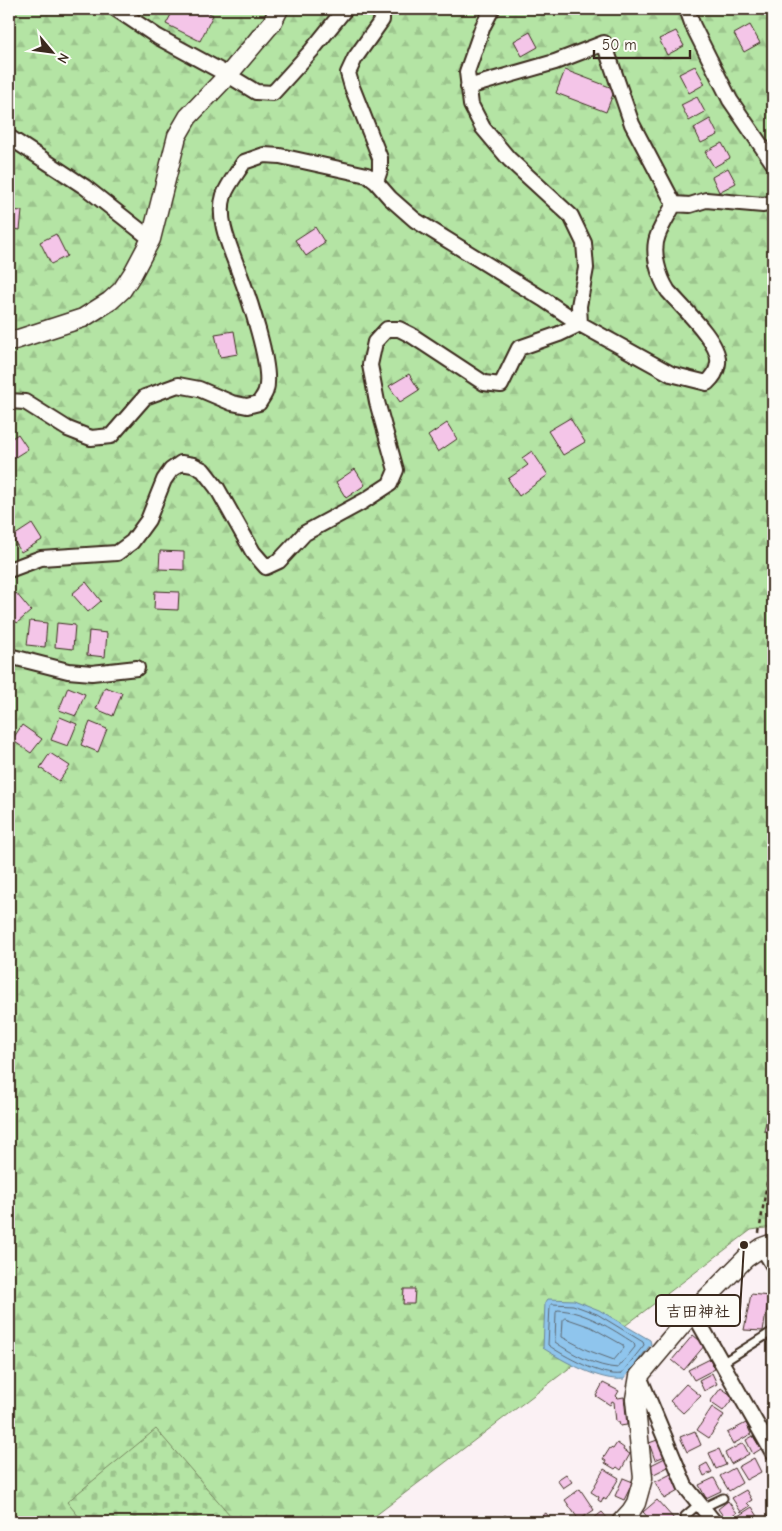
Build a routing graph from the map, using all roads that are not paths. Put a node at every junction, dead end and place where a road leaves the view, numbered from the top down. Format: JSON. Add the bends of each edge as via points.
{"nodes":[{"id":1,"x":116,"y":9,"type":"edge"},
{"id":2,"x":279,"y":9,"type":"edge"},
{"id":3,"x":345,"y":9,"type":"edge"},
{"id":4,"x":382,"y":9,"type":"edge"},
{"id":5,"x":492,"y":9,"type":"edge"},
{"id":6,"x":687,"y":9,"type":"edge"},
{"id":7,"x":228,"y":75,"type":"junction"},
{"id":8,"x":468,"y":87,"type":"junction"},
{"id":9,"x":11,"y":140,"type":"edge"},
{"id":10,"x":773,"y":163,"type":"edge"},
{"id":11,"x":376,"y":182,"type":"junction"},
{"id":12,"x":773,"y":203,"type":"edge"},
{"id":13,"x":674,"y":204,"type":"junction"},
{"id":14,"x":151,"y":239,"type":"junction"},
{"id":15,"x":580,"y":324,"type":"junction"},
{"id":16,"x":9,"y":342,"type":"edge"},
{"id":17,"x":9,"y":401,"type":"edge"},
{"id":18,"x":9,"y":570,"type":"edge"},
{"id":19,"x":9,"y":656,"type":"edge"},
{"id":20,"x":137,"y":668,"type":"dead end"},
{"id":21,"x":764,"y":1247,"type":"edge"},
{"id":22,"x":773,"y":1266,"type":"edge"},
{"id":23,"x":693,"y":1312,"type":"junction"},
{"id":24,"x":773,"y":1331,"type":"edge"},
{"id":25,"x":722,"y":1363,"type":"junction"},
{"id":26,"x":638,"y":1376,"type":"junction"},
{"id":27,"x":773,"y":1453,"type":"edge"},
{"id":28,"x":723,"y":1498,"type":"dead end"},
{"id":29,"x":701,"y":1506,"type":"junction"},
{"id":30,"x":773,"y":1518,"type":"edge"},
{"id":31,"x":630,"y":1519,"type":"edge"},
{"id":32,"x":686,"y":1522,"type":"edge"},
{"id":33,"x":714,"y":1522,"type":"edge"},
{"id":34,"x":771,"y":1522,"type":"edge"}],
"edges":[{"from":1,"to":7,"type":"street","via":[[158,37]]},
{"from":2,"to":7,"type":"street","via":[[272,23]]},
{"from":3,"to":7,"type":"street","via":[[273,93],[256,92]]},
{"from":4,"to":11,"type":"street","via":[[382,20],[354,58],[348,73],[380,158]]},
{"from":5,"to":8,"type":"street","via":[[467,72]]},
{"from":6,"to":10,"type":"street","via":[[730,100]]},
{"from":7,"to":14,"type":"street","via":[[188,117],[177,136]]},
{"from":8,"to":13,"type":"street","via":[[555,62],[604,43],[632,124]]},
{"from":8,"to":15,"type":"street","via":[[471,105],[483,128],[509,159],[572,216],[584,243],[586,268],[579,306]]},
{"from":9,"to":14,"type":"street","via":[[85,187]]},
{"from":11,"to":15,"type":"street","via":[[415,220]]},
{"from":11,"to":17,"type":"street","via":[[367,175],[280,156],[264,156],[244,162],[224,195],[225,237],[256,320],[267,373],[266,390],[258,404],[232,403],[199,389],[178,385],[145,397],[111,436],[91,438],[68,429],[25,402]]},
{"from":12,"to":13,"type":"street","via":[[706,200],[690,205]]},
{"from":13,"to":15,"type":"street","via":[[657,237],[658,270],[668,292],[712,342],[718,363],[714,376],[707,383],[671,374]]},
{"from":14,"to":16,"type":"street","via":[[134,273],[110,302],[84,318]]},
{"from":15,"to":18,"type":"street","via":[[519,348],[501,385],[484,383],[411,334],[387,329],[375,342],[370,365],[396,470],[390,484],[304,533],[280,561],[266,567],[253,552],[208,476],[193,465],[181,463],[164,480],[148,520],[132,542],[116,553],[41,558]]},
{"from":19,"to":20,"type":"street","via":[[68,671],[92,673]]},
{"from":21,"to":22,"type":"street"},
{"from":21,"to":23,"type":"street","via":[[746,1258]]},
{"from":23,"to":25,"type":"street"},
{"from":23,"to":26,"type":"street"},
{"from":24,"to":25,"type":"lane"},
{"from":25,"to":27,"type":"street"},
{"from":26,"to":29,"type":"street","via":[[685,1486]]},
{"from":26,"to":31,"type":"street","via":[[635,1400],[642,1478]]},
{"from":28,"to":29,"type":"lane"},
{"from":29,"to":32,"type":"lane","via":[[685,1516]]},
{"from":29,"to":33,"type":"street"},
{"from":30,"to":34,"type":"lane"}]}
